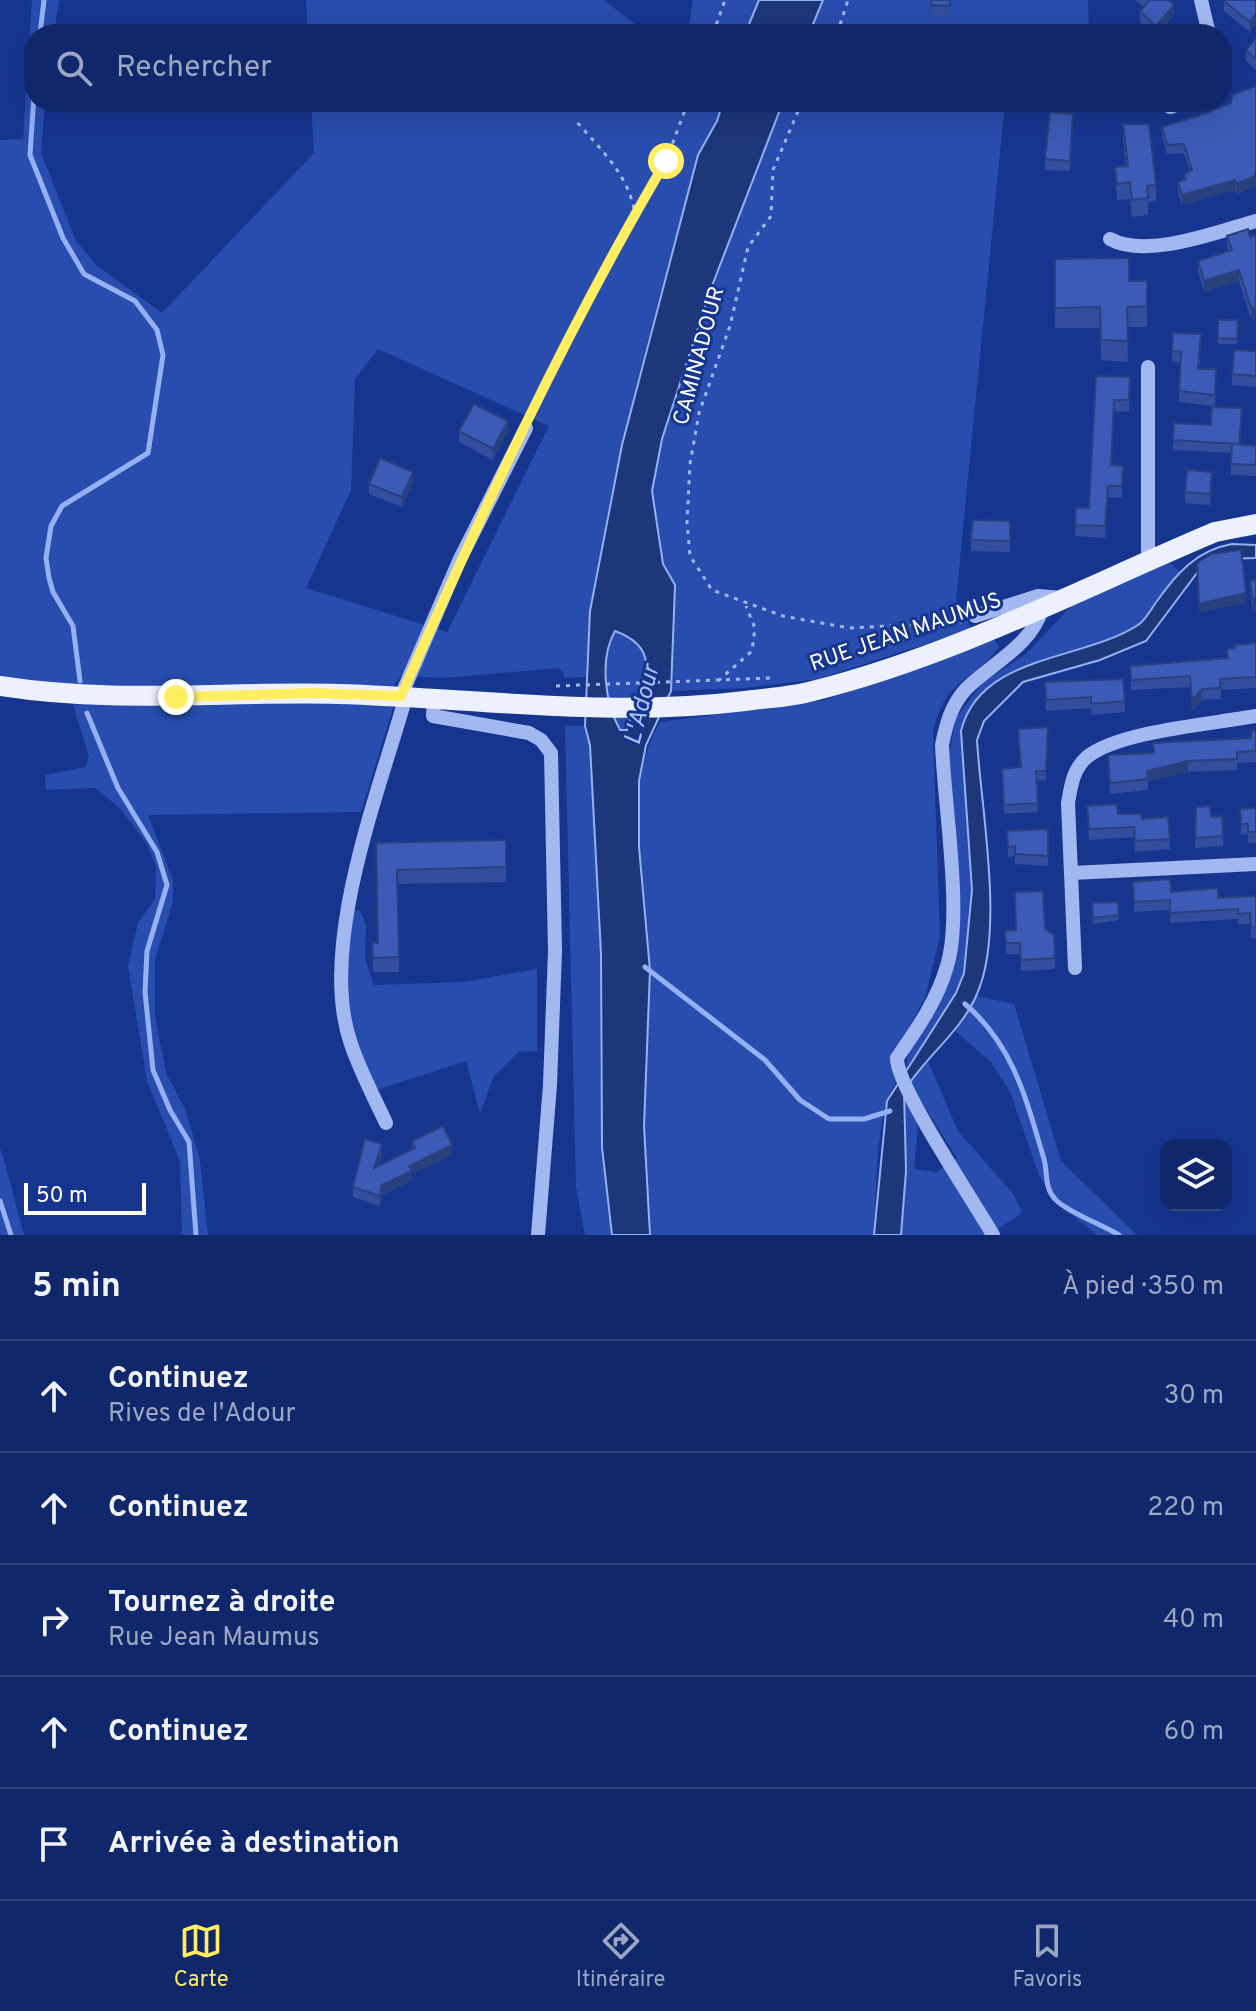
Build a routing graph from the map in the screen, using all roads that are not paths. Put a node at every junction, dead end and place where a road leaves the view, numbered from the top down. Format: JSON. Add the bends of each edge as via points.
{"nodes":[{"id":1,"x":1201,"y":0,"type":"edge"},
{"id":2,"x":1207,"y":24,"type":"edge"},
{"id":3,"x":1256,"y":221,"type":"edge"},
{"id":4,"x":1110,"y":239,"type":"dead end"},
{"id":5,"x":1148,"y":367,"type":"dead end"},
{"id":6,"x":526,"y":428,"type":"road end"},
{"id":7,"x":1256,"y":524,"type":"edge"},
{"id":8,"x":1148,"y":560,"type":"junction"},
{"id":9,"x":1062,"y":598,"type":"junction"},
{"id":10,"x":1042,"y":609,"type":"junction"},
{"id":11,"x":975,"y":616,"type":"road end"},
{"id":12,"x":0,"y":686,"type":"edge"},
{"id":13,"x":404,"y":696,"type":"junction"},
{"id":14,"x":434,"y":698,"type":"junction"},
{"id":15,"x":1256,"y":716,"type":"edge"},
{"id":16,"x":1256,"y":864,"type":"edge"},
{"id":17,"x":1072,"y":873,"type":"junction"},
{"id":18,"x":1075,"y":968,"type":"dead end"},
{"id":19,"x":386,"y":1123,"type":"dead end"},
{"id":20,"x":538,"y":1235,"type":"edge"},
{"id":21,"x":993,"y":1235,"type":"edge"}],
"edges":[{"from":1,"to":2,"type":"street"},
{"from":3,"to":4,"type":"street","via":[[1138,247]]},
{"from":5,"to":8,"type":"street"},
{"from":6,"to":13,"type":"street","via":[[459,561]]},
{"from":7,"to":8,"type":"main road","name":"RUE JEAN MAUMUS","via":[[1215,532]]},
{"from":8,"to":9,"type":"main road","name":"RUE JEAN MAUMUS"},
{"from":9,"to":10,"type":"main road","name":"RUE JEAN MAUMUS"},
{"from":9,"to":11,"type":"street","via":[[1038,596]]},
{"from":10,"to":14,"type":"main road","name":"RUE JEAN MAUMUS","via":[[864,677],[809,692],[693,707],[561,707]]},
{"from":10,"to":21,"type":"street","via":[[1032,631],[965,690],[946,724],[942,745],[952,940],[928,1014],[897,1058],[907,1087]]},
{"from":12,"to":13,"type":"main road","name":"RUE JEAN MAUMUS","via":[[97,697]]},
{"from":13,"to":14,"type":"main road","name":"RUE JEAN MAUMUS"},
{"from":13,"to":19,"type":"street","via":[[350,898],[342,957],[350,1042]]},
{"from":14,"to":20,"type":"street","via":[[433,716],[529,733],[551,753],[555,951]]},
{"from":15,"to":17,"type":"street","via":[[1128,738],[1085,759],[1072,780],[1068,803]]},
{"from":16,"to":17,"type":"street"},
{"from":17,"to":18,"type":"street"}]}
